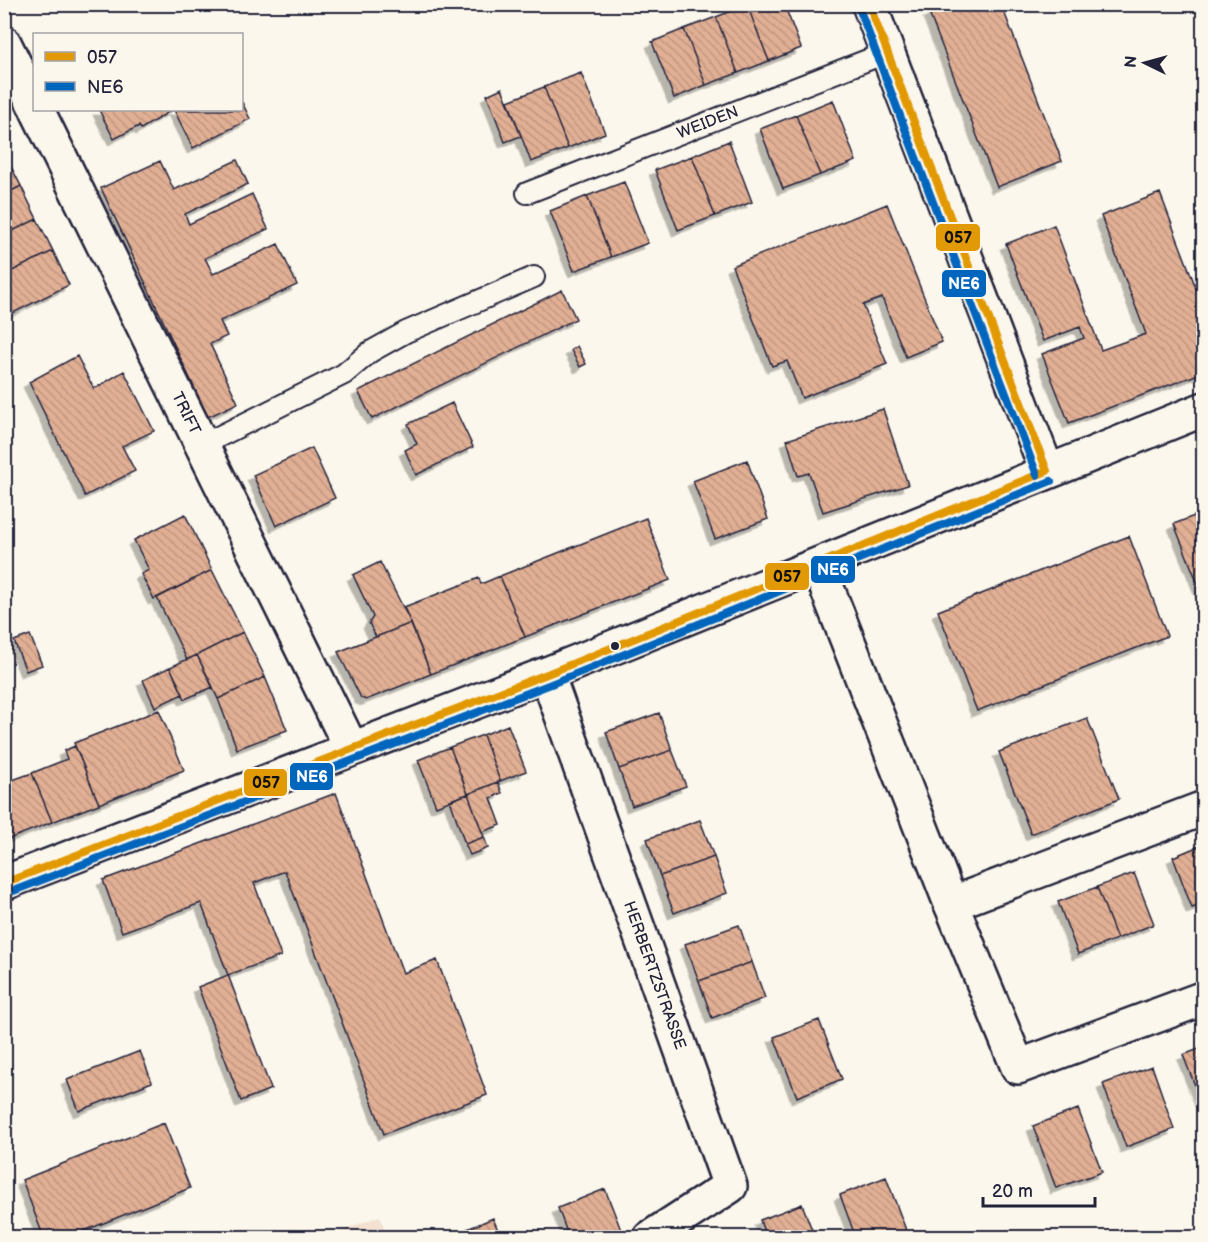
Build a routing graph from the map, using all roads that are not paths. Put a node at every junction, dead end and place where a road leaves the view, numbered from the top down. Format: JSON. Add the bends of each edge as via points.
{"nodes":[{"id":1,"x":869,"y":4,"type":"edge"},
{"id":2,"x":4,"y":43,"type":"edge"},
{"id":3,"x":888,"y":52,"type":"junction"},
{"id":4,"x":33,"y":102,"type":"edge"},
{"id":5,"x":37,"y":111,"type":"edge"},
{"id":6,"x":527,"y":193,"type":"dead end"},
{"id":7,"x":534,"y":277,"type":"dead end"},
{"id":8,"x":1203,"y":410,"type":"edge"},
{"id":9,"x":202,"y":445,"type":"junction"},
{"id":10,"x":1047,"y":471,"type":"junction"},
{"id":11,"x":818,"y":565,"type":"junction"},
{"id":12,"x":547,"y":674,"type":"junction"},
{"id":13,"x":351,"y":748,"type":"junction"},
{"id":14,"x":1203,"y":808,"type":"edge"},
{"id":15,"x":4,"y":883,"type":"edge"},
{"id":16,"x":951,"y":904,"type":"junction"},
{"id":17,"x":1203,"y":998,"type":"edge"},
{"id":18,"x":650,"y":1238,"type":"edge"}],
"edges":[{"from":1,"to":3,"type":"street"},
{"from":2,"to":4,"type":"street"},
{"from":3,"to":6,"type":"lane","name":"WEIDEN"},
{"from":3,"to":10,"type":"street"},
{"from":5,"to":9,"type":"street","name":"TRIFT"},
{"from":7,"to":9,"type":"lane","via":[[406,332],[370,352],[344,374]]},
{"from":8,"to":10,"type":"street"},
{"from":9,"to":13,"type":"street","name":"TRIFT"},
{"from":10,"to":11,"type":"street"},
{"from":11,"to":12,"type":"street"},
{"from":11,"to":16,"type":"street"},
{"from":12,"to":13,"type":"street"},
{"from":12,"to":18,"type":"street","name":"HERBERTZSTRASSE","via":[[730,1186]]},
{"from":13,"to":15,"type":"street"},
{"from":14,"to":16,"type":"street"},
{"from":16,"to":17,"type":"street","via":[[1018,1067]]}]}
